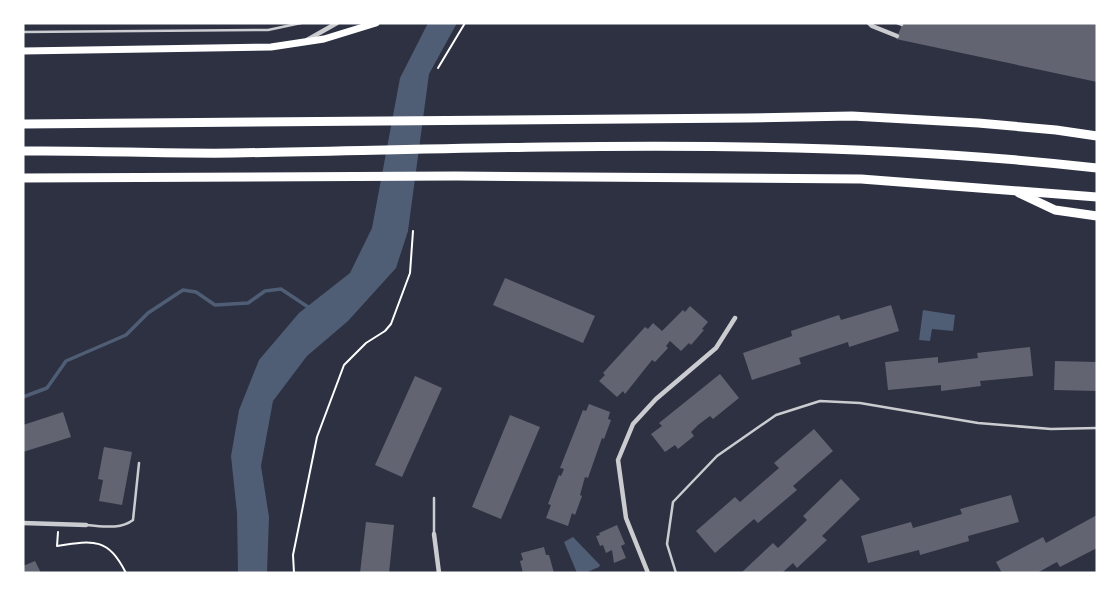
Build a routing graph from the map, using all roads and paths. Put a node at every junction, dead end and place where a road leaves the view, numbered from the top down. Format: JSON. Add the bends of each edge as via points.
{"nodes":[{"id":1,"x":301,"y":23,"type":"edge"},
{"id":2,"x":337,"y":23,"type":"edge"},
{"id":3,"x":376,"y":23,"type":"edge"},
{"id":4,"x":465,"y":23,"type":"edge"},
{"id":5,"x":869,"y":23,"type":"edge"},
{"id":6,"x":897,"y":23,"type":"edge"},
{"id":7,"x":902,"y":26,"type":"dead end"},
{"id":8,"x":23,"y":32,"type":"edge"},
{"id":9,"x":897,"y":36,"type":"dead end"},
{"id":10,"x":299,"y":44,"type":"junction"},
{"id":11,"x":23,"y":51,"type":"edge"},
{"id":12,"x":438,"y":68,"type":"dead end"},
{"id":13,"x":23,"y":124,"type":"edge"},
{"id":14,"x":1096,"y":136,"type":"edge"},
{"id":15,"x":23,"y":151,"type":"edge"},
{"id":16,"x":1097,"y":168,"type":"edge"},
{"id":17,"x":23,"y":178,"type":"edge"},
{"id":18,"x":1011,"y":189,"type":"junction"},
{"id":19,"x":1097,"y":197,"type":"edge"},
{"id":20,"x":1097,"y":216,"type":"edge"},
{"id":21,"x":412,"y":231,"type":"dead end"},
{"id":22,"x":734,"y":318,"type":"dead end"},
{"id":23,"x":1097,"y":428,"type":"edge"},
{"id":24,"x":139,"y":463,"type":"dead end"},
{"id":25,"x":434,"y":498,"type":"dead end"},
{"id":26,"x":23,"y":523,"type":"edge"},
{"id":27,"x":58,"y":524,"type":"junction"},
{"id":28,"x":86,"y":525,"type":"joint"},
{"id":29,"x":435,"y":534,"type":"joint"},
{"id":30,"x":127,"y":573,"type":"edge"},
{"id":31,"x":294,"y":573,"type":"edge"},
{"id":32,"x":439,"y":573,"type":"edge"},
{"id":33,"x":646,"y":573,"type":"edge"},
{"id":34,"x":676,"y":573,"type":"edge"}],
"edges":[{"from":1,"to":8,"type":"lane","via":[[268,30]]},
{"from":2,"to":10,"type":"street"},
{"from":3,"to":10,"type":"main road"},
{"from":4,"to":12,"type":"path"},
{"from":5,"to":9,"type":"street"},
{"from":6,"to":7,"type":"lane"},
{"from":10,"to":11,"type":"main road"},
{"from":13,"to":14,"type":"highway","via":[[852,116]]},
{"from":15,"to":16,"type":"highway","via":[[815,147],[918,151]]},
{"from":17,"to":18,"type":"highway","via":[[848,179]]},
{"from":18,"to":19,"type":"highway"},
{"from":18,"to":20,"type":"highway","via":[[1055,210]]},
{"from":21,"to":31,"type":"path","via":[[410,273],[391,324],[344,365],[317,437],[293,555]]},
{"from":22,"to":33,"type":"street","via":[[716,348],[632,424],[618,460],[626,518]]},
{"from":23,"to":34,"type":"lane","via":[[978,423],[860,403],[820,401],[776,415],[718,456],[673,502],[667,544]]},
{"from":24,"to":28,"type":"lane","via":[[132,520],[117,527]]},
{"from":25,"to":29,"type":"lane"},
{"from":26,"to":27,"type":"street"},
{"from":27,"to":28,"type":"street"},
{"from":27,"to":30,"type":"path","via":[[57,546],[104,544],[116,553]]},
{"from":29,"to":32,"type":"street"}]}
